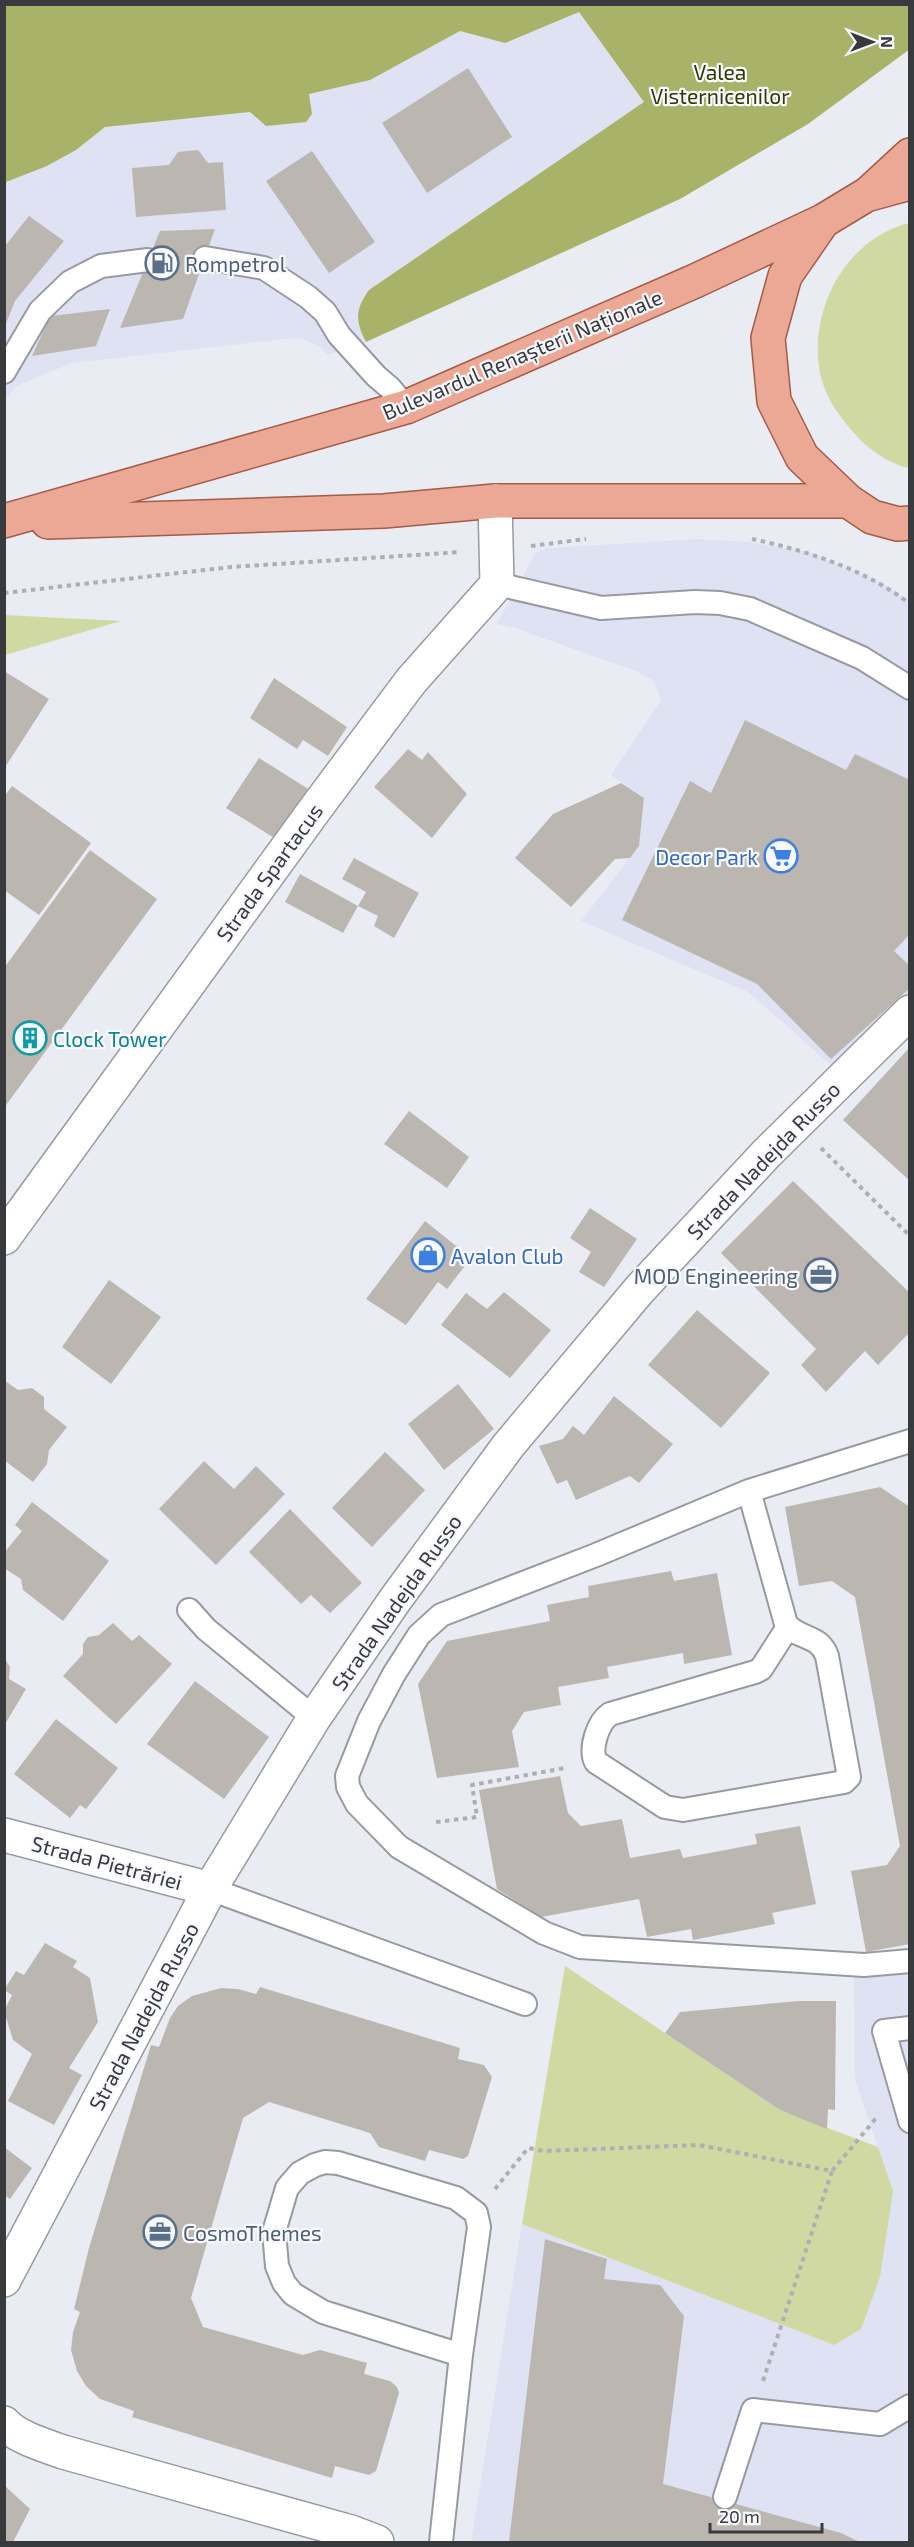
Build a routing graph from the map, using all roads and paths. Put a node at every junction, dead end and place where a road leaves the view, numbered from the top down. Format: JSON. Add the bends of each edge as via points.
{"nodes":[{"id":1,"x":909,"y":155,"type":"edge"},
{"id":2,"x":909,"y":183,"type":"edge"},
{"id":3,"x":866,"y":195,"type":"junction"},
{"id":4,"x":823,"y":221,"type":"junction"},
{"id":5,"x":205,"y":258,"type":"dead end"},
{"id":6,"x":148,"y":260,"type":"dead end"},
{"id":7,"x":4,"y":372,"type":"edge"},
{"id":8,"x":406,"y":407,"type":"junction"},
{"id":9,"x":495,"y":501,"type":"junction"},
{"id":10,"x":848,"y":501,"type":"junction"},
{"id":11,"x":4,"y":522,"type":"edge"},
{"id":12,"x":906,"y":527,"type":"edge"},
{"id":13,"x":750,"y":538,"type":"dead end"},
{"id":14,"x":597,"y":539,"type":"dead end"},
{"id":15,"x":498,"y":549,"type":"junction"},
{"id":16,"x":497,"y":584,"type":"junction"},
{"id":17,"x":4,"y":593,"type":"edge"},
{"id":18,"x":909,"y":604,"type":"edge"},
{"id":19,"x":909,"y":688,"type":"edge"},
{"id":20,"x":909,"y":1012,"type":"edge"},
{"id":21,"x":796,"y":1124,"type":"junction"},
{"id":22,"x":909,"y":1236,"type":"edge"},
{"id":23,"x":4,"y":1238,"type":"edge"},
{"id":24,"x":909,"y":1441,"type":"edge"},
{"id":25,"x":748,"y":1491,"type":"junction"},
{"id":26,"x":189,"y":1610,"type":"dead end"},
{"id":27,"x":788,"y":1627,"type":"junction"},
{"id":28,"x":314,"y":1718,"type":"junction"},
{"id":29,"x":596,"y":1762,"type":"junction"},
{"id":30,"x":436,"y":1821,"type":"dead end"},
{"id":31,"x":4,"y":1835,"type":"edge"},
{"id":32,"x":210,"y":1889,"type":"junction"},
{"id":33,"x":909,"y":1961,"type":"edge"},
{"id":34,"x":525,"y":2004,"type":"dead end"},
{"id":35,"x":909,"y":2028,"type":"edge"},
{"id":36,"x":900,"y":2088,"type":"junction"},
{"id":37,"x":909,"y":2121,"type":"edge"},
{"id":38,"x":832,"y":2171,"type":"junction"},
{"id":39,"x":476,"y":2213,"type":"junction"},
{"id":40,"x":4,"y":2280,"type":"edge"},
{"id":41,"x":461,"y":2355,"type":"junction"},
{"id":42,"x":909,"y":2406,"type":"edge"},
{"id":43,"x":753,"y":2410,"type":"junction"},
{"id":44,"x":4,"y":2423,"type":"edge"},
{"id":45,"x":725,"y":2497,"type":"dead end"},
{"id":46,"x":377,"y":2542,"type":"edge"},
{"id":47,"x":441,"y":2542,"type":"edge"}],
"edges":[{"from":1,"to":3,"type":"main road"},
{"from":2,"to":3,"type":"main road"},
{"from":3,"to":4,"type":"main road","name":"Bulevardul Renașterii Naționale"},
{"from":4,"to":8,"type":"main road","name":"Bulevardul Renașterii Naționale"},
{"from":4,"to":10,"type":"main road","via":[[785,276],[768,338],[774,400],[802,458]]},
{"from":5,"to":8,"type":"lane","via":[[264,267],[308,297]]},
{"from":6,"to":7,"type":"lane","via":[[101,266],[70,282],[40,311]]},
{"from":8,"to":11,"type":"main road","name":"Bulevardul Renașterii Naționale"},
{"from":9,"to":10,"type":"main road","name":"Bulevardul Renașterii Naționale"},
{"from":9,"to":11,"type":"main road","name":"Bulevardul Renașterii Naționale","via":[[384,511]]},
{"from":9,"to":15,"type":"street"},
{"from":10,"to":12,"type":"main road","via":[[872,516]]},
{"from":13,"to":18,"type":"path","via":[[794,548],[847,569]]},
{"from":14,"to":15,"type":"path"},
{"from":15,"to":16,"type":"street"},
{"from":15,"to":17,"type":"path","via":[[231,567]]},
{"from":16,"to":19,"type":"lane","via":[[601,608],[695,602],[750,609],[862,658]]},
{"from":16,"to":23,"type":"street","name":"Strada Spartacus","via":[[411,681]]},
{"from":20,"to":21,"type":"street","name":"Strada Nadejda Russo"},
{"from":21,"to":22,"type":"path"},
{"from":21,"to":28,"type":"street","name":"Strada Nadejda Russo","via":[[640,1290],[508,1446]]},
{"from":24,"to":25,"type":"lane"},
{"from":25,"to":27,"type":"lane"},
{"from":25,"to":33,"type":"lane","via":[[441,1615],[419,1635],[394,1674],[360,1743],[347,1776],[348,1787],[363,1811],[399,1847],[544,1933],[580,1947],[864,1965]]},
{"from":26,"to":28,"type":"lane","via":[[206,1629]]},
{"from":27,"to":29,"type":"lane","via":[[761,1669],[755,1672],[605,1717],[592,1751]]},
{"from":27,"to":29,"type":"lane","via":[[824,1648],[850,1773],[847,1780],[683,1810],[665,1807]]},
{"from":28,"to":32,"type":"street","name":"Strada Nadejda Russo"},
{"from":29,"to":30,"type":"path","via":[[472,1785],[477,1817]]},
{"from":31,"to":32,"type":"street","name":"Strada Pietrăriei"},
{"from":32,"to":34,"type":"lane"},
{"from":32,"to":40,"type":"street","name":"Strada Nadejda Russo"},
{"from":35,"to":36,"type":"lane","via":[[884,2031]]},
{"from":36,"to":37,"type":"lane"},
{"from":36,"to":38,"type":"path"},
{"from":38,"to":39,"type":"path","via":[[699,2145],[544,2151],[528,2148]]},
{"from":38,"to":43,"type":"path"},
{"from":39,"to":41,"type":"lane","via":[[479,2227]]},
{"from":39,"to":41,"type":"lane","via":[[456,2198],[325,2162],[300,2173],[287,2188],[274,2232],[277,2266],[284,2283],[306,2303],[340,2318]]},
{"from":41,"to":47,"type":"lane"},
{"from":42,"to":43,"type":"lane","via":[[880,2424]]},
{"from":43,"to":45,"type":"lane"},
{"from":44,"to":46,"type":"street","via":[[63,2452]]}]}
